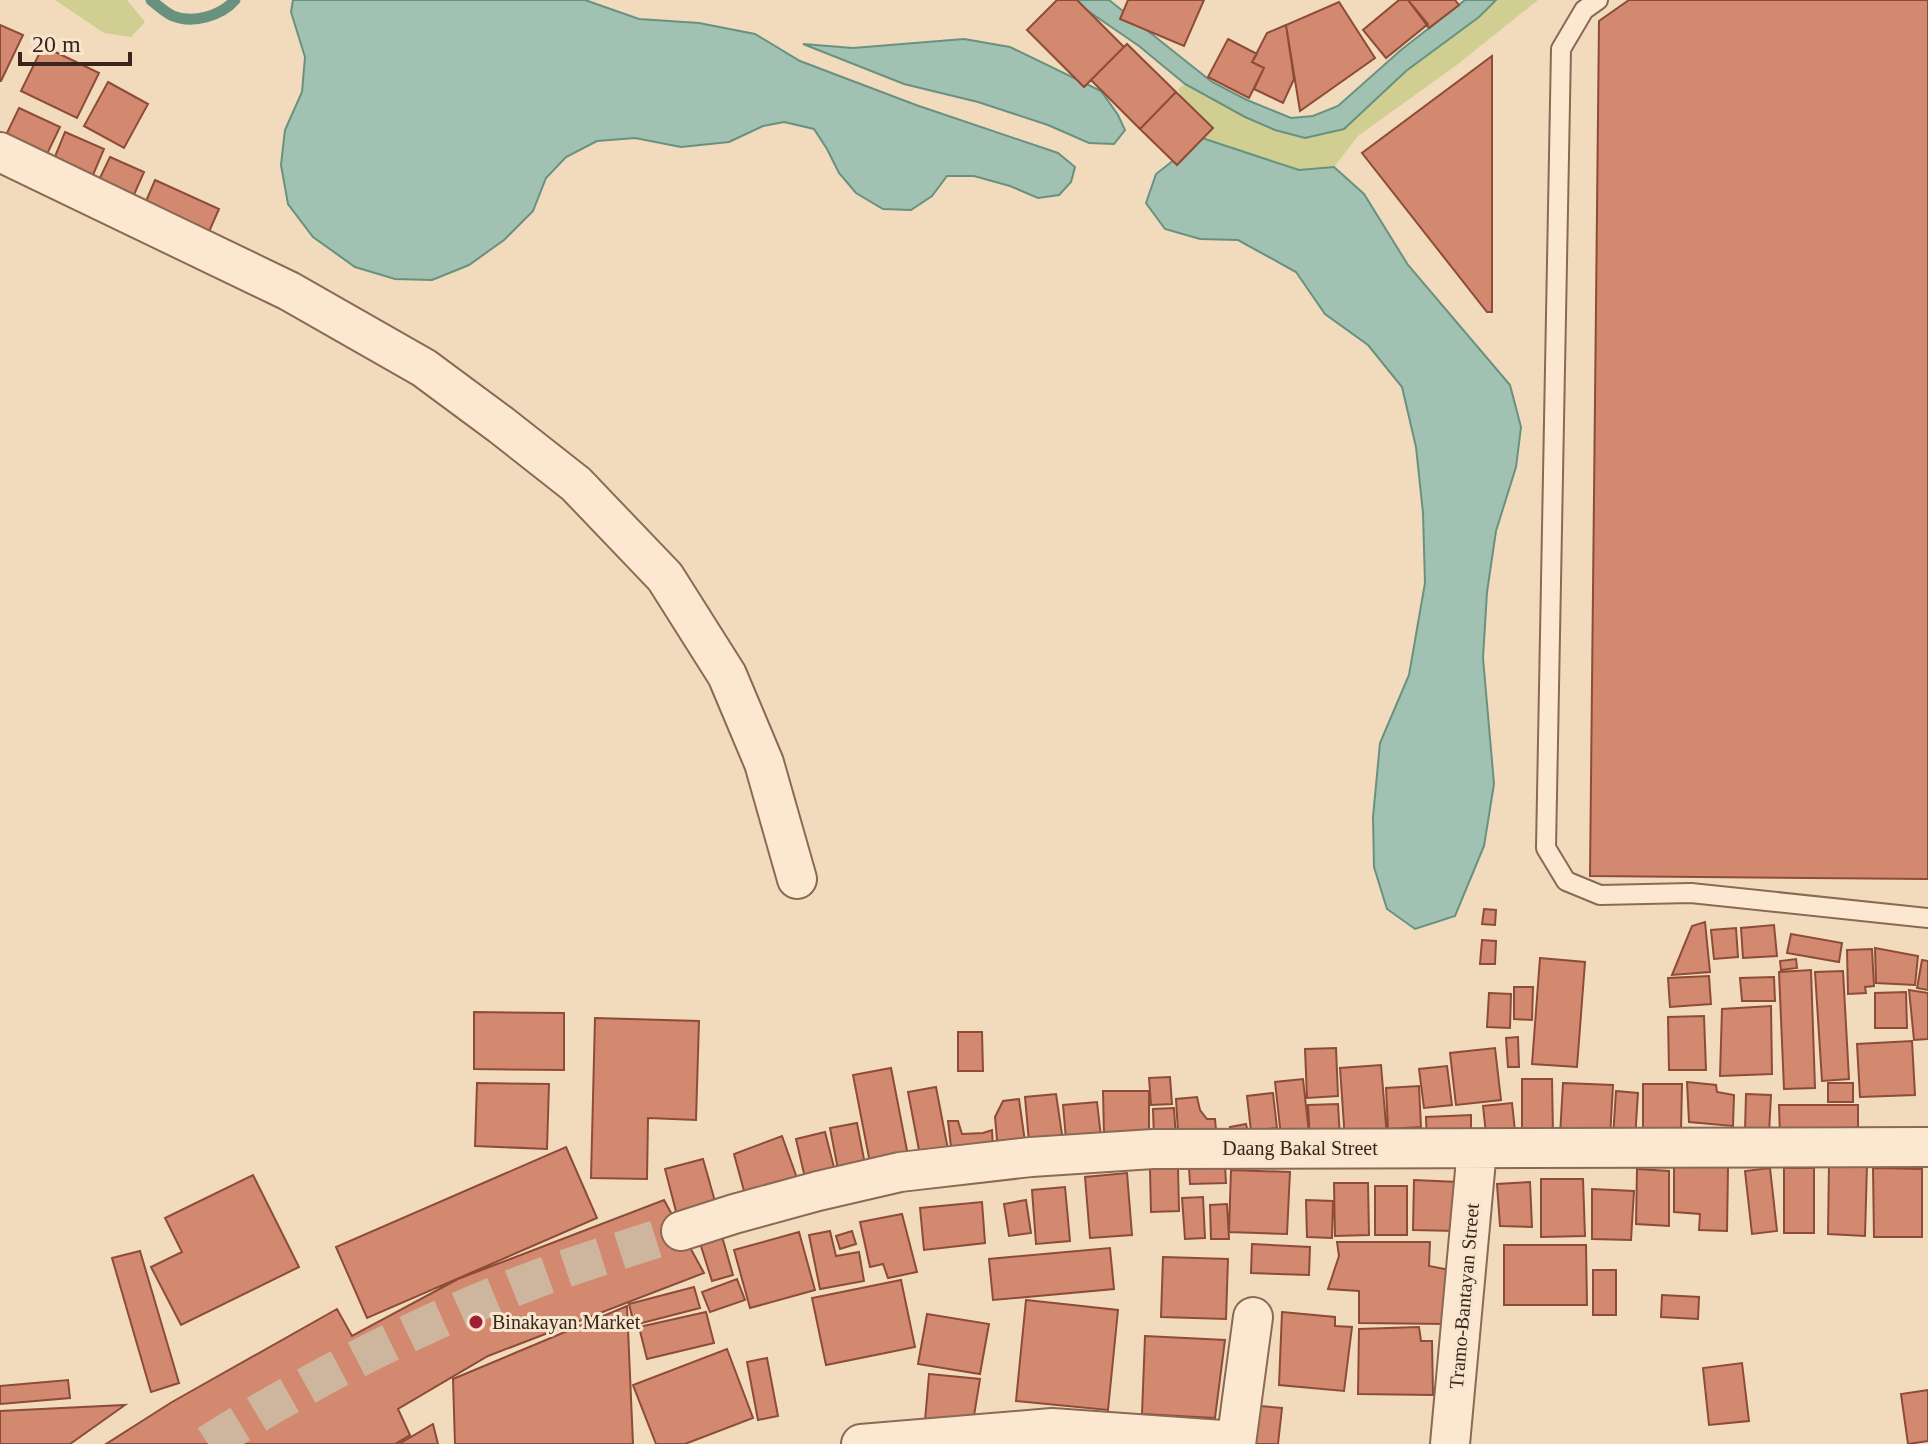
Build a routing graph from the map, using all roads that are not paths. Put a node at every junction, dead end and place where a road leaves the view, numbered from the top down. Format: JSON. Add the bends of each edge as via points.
{"nodes":[{"id":1,"x":1598,"y":0,"type":"edge"},
{"id":2,"x":0,"y":152,"type":"edge"},
{"id":3,"x":797,"y":879,"type":"dead end"},
{"id":4,"x":1928,"y":918,"type":"edge"},
{"id":5,"x":1928,"y":1147,"type":"edge"},
{"id":6,"x":1477,"y":1149,"type":"junction"},
{"id":7,"x":681,"y":1231,"type":"tunnel mouth"},
{"id":8,"x":1253,"y":1317,"type":"dead end"},
{"id":9,"x":1236,"y":1442,"type":"edge"},
{"id":10,"x":861,"y":1444,"type":"edge"},
{"id":11,"x":1450,"y":1444,"type":"edge"}],
"edges":[{"from":1,"to":4,"type":"lane","via":[[1584,10],[1561,49],[1546,848],[1566,881],[1600,895],[1691,893]]},
{"from":2,"to":3,"type":"street","via":[[289,291],[397,352],[576,484],[665,577],[727,675],[764,763]]},
{"from":5,"to":6,"type":"street","name":"Daang Bakal Street"},
{"from":6,"to":7,"type":"street","name":"Daang Bakal Street","via":[[1153,1149],[1031,1157],[900,1172]]},
{"from":6,"to":11,"type":"street","name":"Tramo-Bantayan Street"},
{"from":8,"to":9,"type":"street"},
{"from":9,"to":10,"type":"street","via":[[1052,1428]]}]}
